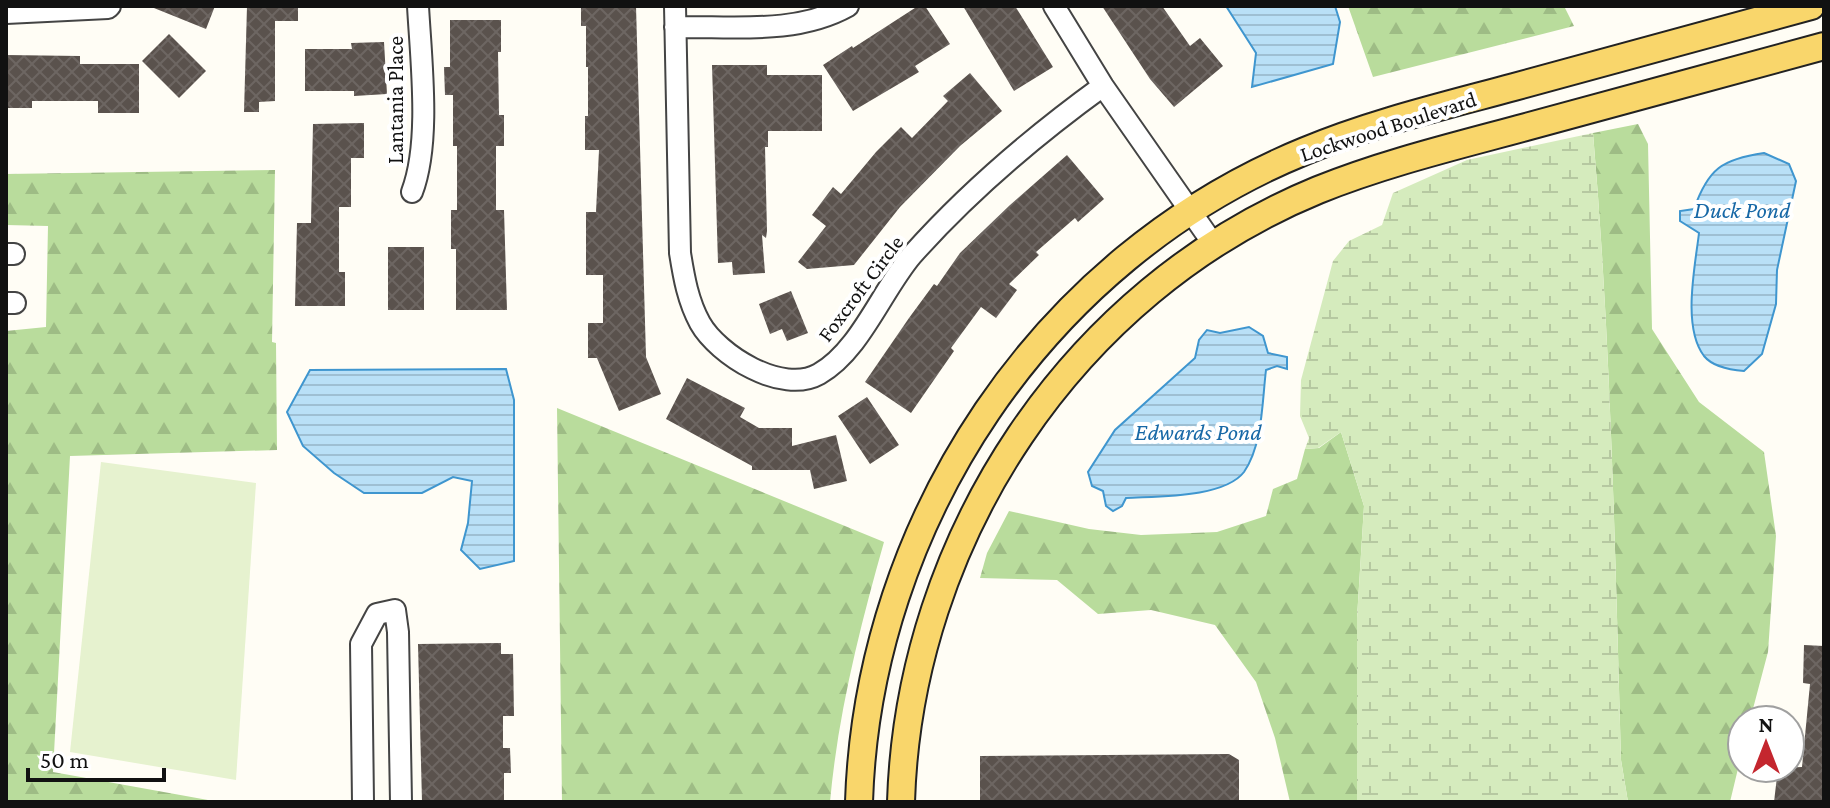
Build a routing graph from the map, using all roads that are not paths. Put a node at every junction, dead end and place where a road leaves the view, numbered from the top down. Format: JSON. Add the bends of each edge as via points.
{"nodes":[{"id":1,"x":110,"y":6,"type":"edge"},
{"id":2,"x":418,"y":6,"type":"edge"},
{"id":3,"x":675,"y":6,"type":"edge"},
{"id":4,"x":848,"y":6,"type":"edge"},
{"id":5,"x":1054,"y":6,"type":"edge"},
{"id":6,"x":1811,"y":6,"type":"edge"},
{"id":7,"x":6,"y":13,"type":"edge"},
{"id":8,"x":675,"y":27,"type":"junction"},
{"id":9,"x":1824,"y":46,"type":"edge"},
{"id":10,"x":1103,"y":86,"type":"junction"},
{"id":11,"x":412,"y":192,"type":"dead end"},
{"id":12,"x":1189,"y":212,"type":"junction"},
{"id":13,"x":1214,"y":245,"type":"junction"},
{"id":14,"x":877,"y":661,"type":"junction"},
{"id":15,"x":917,"y":671,"type":"junction"},
{"id":16,"x":401,"y":797,"type":"edge"},
{"id":17,"x":363,"y":802,"type":"edge"},
{"id":18,"x":859,"y":802,"type":"edge"},
{"id":19,"x":901,"y":802,"type":"edge"}],
"edges":[{"from":1,"to":7,"type":"street"},
{"from":2,"to":11,"type":"street","name":"Lantania Place","via":[[420,171]]},
{"from":3,"to":8,"type":"street","name":"Foxcroft Circle"},
{"from":4,"to":8,"type":"street","via":[[790,26]]},
{"from":5,"to":10,"type":"street"},
{"from":6,"to":12,"type":"main road","name":"Lockwood Boulevard","via":[[1341,137],[1244,179]]},
{"from":8,"to":10,"type":"street","name":"Foxcroft Circle","via":[[680,253],[686,291],[701,325],[726,353],[762,373],[791,380],[818,376],[843,355],[910,258],[956,208],[1015,152]]},
{"from":9,"to":13,"type":"main road","name":"Lockwood Boulevard","via":[[1366,172],[1304,197]]},
{"from":10,"to":12,"type":"street"},
{"from":12,"to":13,"type":"street"},
{"from":12,"to":14,"type":"main road","name":"Lockwood Boulevard","via":[[1108,272],[1059,321],[1027,355],[969,435],[926,516],[893,600]]},
{"from":13,"to":15,"type":"main road","name":"Lockwood Boulevard","via":[[1108,329],[1039,407],[1007,453],[960,540]]},
{"from":14,"to":15,"type":"main road"},
{"from":14,"to":18,"type":"main road","name":"Lockwood Boulevard"},
{"from":15,"to":19,"type":"main road","name":"Lockwood Boulevard","via":[[906,727]]},
{"from":16,"to":17,"type":"street","via":[[395,610],[377,614],[361,644]]}]}
